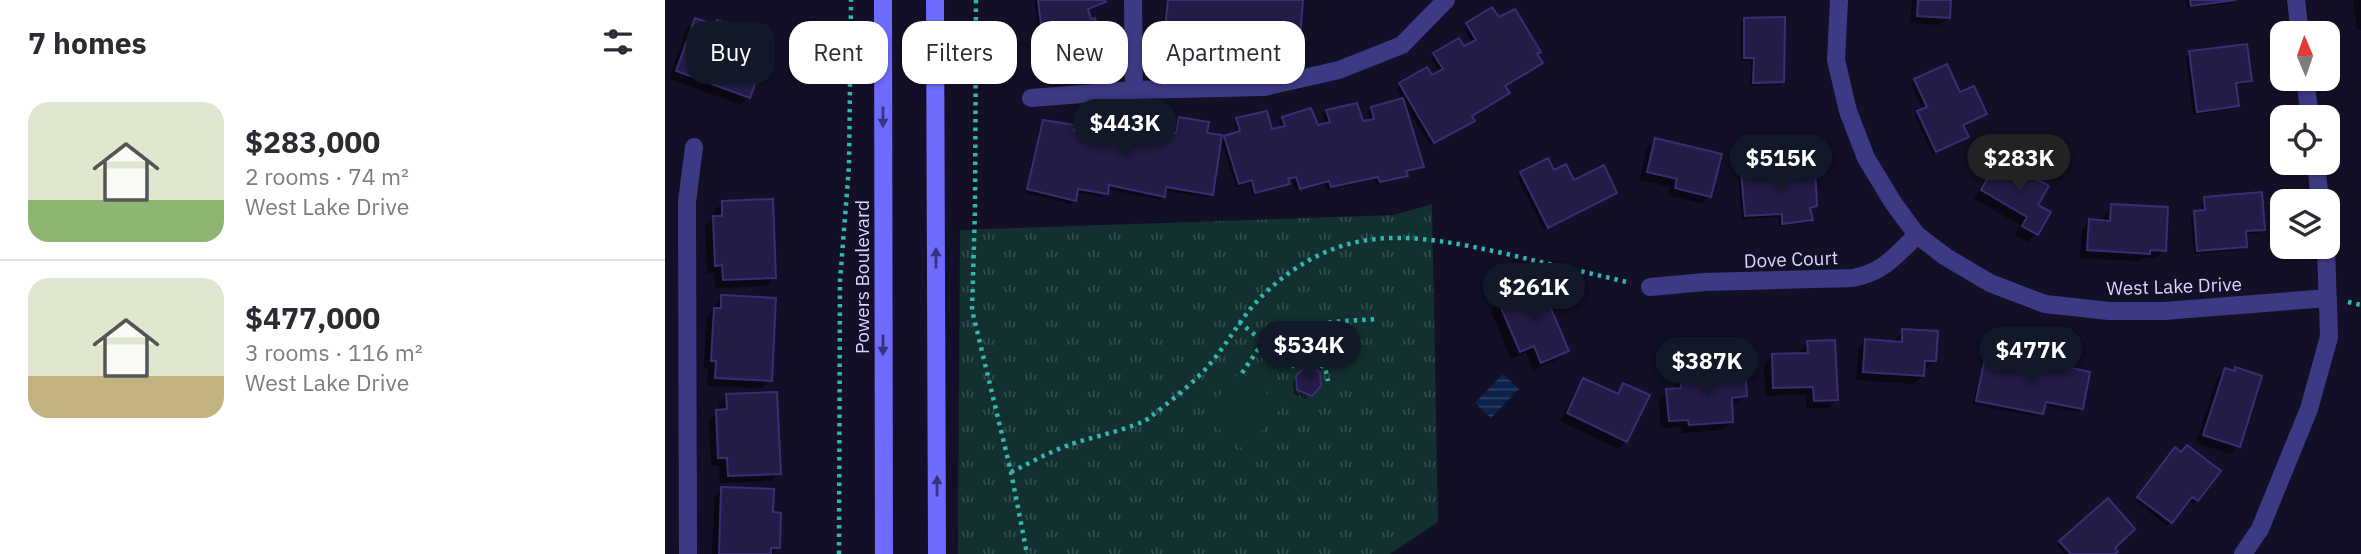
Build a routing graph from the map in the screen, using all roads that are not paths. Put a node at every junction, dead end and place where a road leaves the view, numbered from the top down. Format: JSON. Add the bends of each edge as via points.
{"nodes":[{"id":1,"x":883,"y":0,"type":"edge"},
{"id":2,"x":935,"y":0,"type":"edge"},
{"id":3,"x":1132,"y":0,"type":"edge"},
{"id":4,"x":1446,"y":0,"type":"edge"},
{"id":5,"x":1839,"y":0,"type":"edge"},
{"id":6,"x":2295,"y":0,"type":"edge"},
{"id":7,"x":2298,"y":21,"type":"edge"},
{"id":8,"x":1134,"y":90,"type":"junction"},
{"id":9,"x":1031,"y":97,"type":"dead end"},
{"id":10,"x":694,"y":147,"type":"dead end"},
{"id":11,"x":1917,"y":235,"type":"junction"},
{"id":12,"x":2326,"y":259,"type":"edge"},
{"id":13,"x":1650,"y":287,"type":"road end"},
{"id":14,"x":2328,"y":298,"type":"junction"},
{"id":15,"x":2251,"y":551,"type":"edge"},
{"id":16,"x":688,"y":554,"type":"edge"},
{"id":17,"x":884,"y":554,"type":"edge"},
{"id":18,"x":937,"y":554,"type":"edge"}],
"edges":[{"from":1,"to":17,"type":"main road","name":"Powers Boulevard","one_way":true},
{"from":18,"to":2,"type":"main road","one_way":true},
{"from":3,"to":8,"type":"street"},
{"from":4,"to":8,"type":"street","via":[[1402,46],[1339,70],[1264,87]]},
{"from":5,"to":11,"type":"street","name":"West Lake Drive","via":[[1836,60],[1848,111],[1866,158]]},
{"from":6,"to":7,"type":"street"},
{"from":8,"to":9,"type":"street"},
{"from":10,"to":16,"type":"street","via":[[687,202]]},
{"from":11,"to":13,"type":"street","name":"Dove Court","via":[[1887,265],[1853,278]]},
{"from":11,"to":14,"type":"street","name":"West Lake Drive","via":[[1990,283],[2045,304],[2164,311]]},
{"from":12,"to":14,"type":"street"},
{"from":14,"to":15,"type":"street","via":[[2329,337],[2309,409]]}]}
